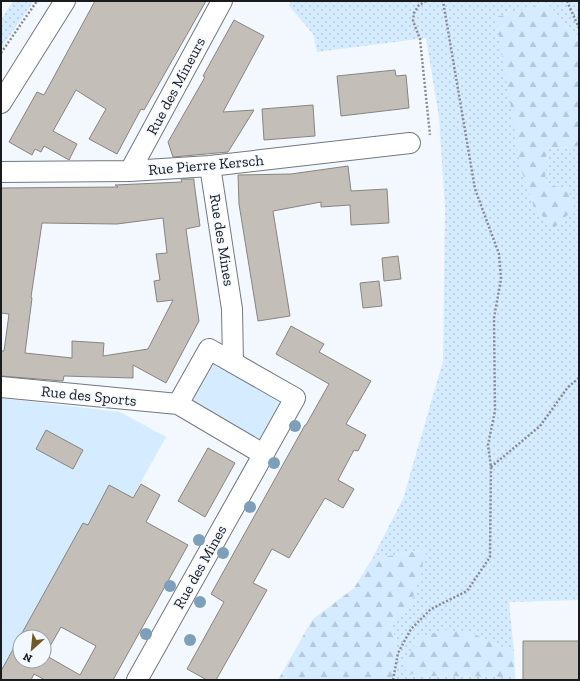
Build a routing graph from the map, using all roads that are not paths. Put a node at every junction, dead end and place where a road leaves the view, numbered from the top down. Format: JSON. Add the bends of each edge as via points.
{"nodes":[{"id":1,"x":65,"y":1,"type":"edge"},
{"id":2,"x":222,"y":1,"type":"edge"},
{"id":3,"x":1,"y":103,"type":"edge"},
{"id":4,"x":410,"y":143,"type":"road end"},
{"id":5,"x":210,"y":166,"type":"junction"},
{"id":6,"x":130,"y":171,"type":"junction"},
{"id":7,"x":1,"y":172,"type":"edge"},
{"id":8,"x":233,"y":363,"type":"junction"},
{"id":9,"x":1,"y":387,"type":"edge"},
{"id":10,"x":178,"y":404,"type":"junction"},
{"id":11,"x":263,"y":454,"type":"junction"},
{"id":12,"x":137,"y":680,"type":"edge"}],
"edges":[{"from":1,"to":3,"type":"street"},
{"from":2,"to":6,"type":"street","name":"Rue des Mineurs"},
{"from":4,"to":5,"type":"street","name":"Rue Pierre Kersch"},
{"from":5,"to":6,"type":"street","name":"Rue Pierre Kersch"},
{"from":5,"to":8,"type":"street","name":"Rue des Mines","via":[[232,309]]},
{"from":6,"to":7,"type":"street","name":"Rue Pierre Kersch"},
{"from":8,"to":10,"type":"street","via":[[209,349]]},
{"from":8,"to":11,"type":"street","name":"Rue des Mines","via":[[295,398]]},
{"from":9,"to":10,"type":"street","name":"Rue des Sports"},
{"from":10,"to":11,"type":"street"},
{"from":11,"to":12,"type":"street","name":"Rue des Mines"}]}
